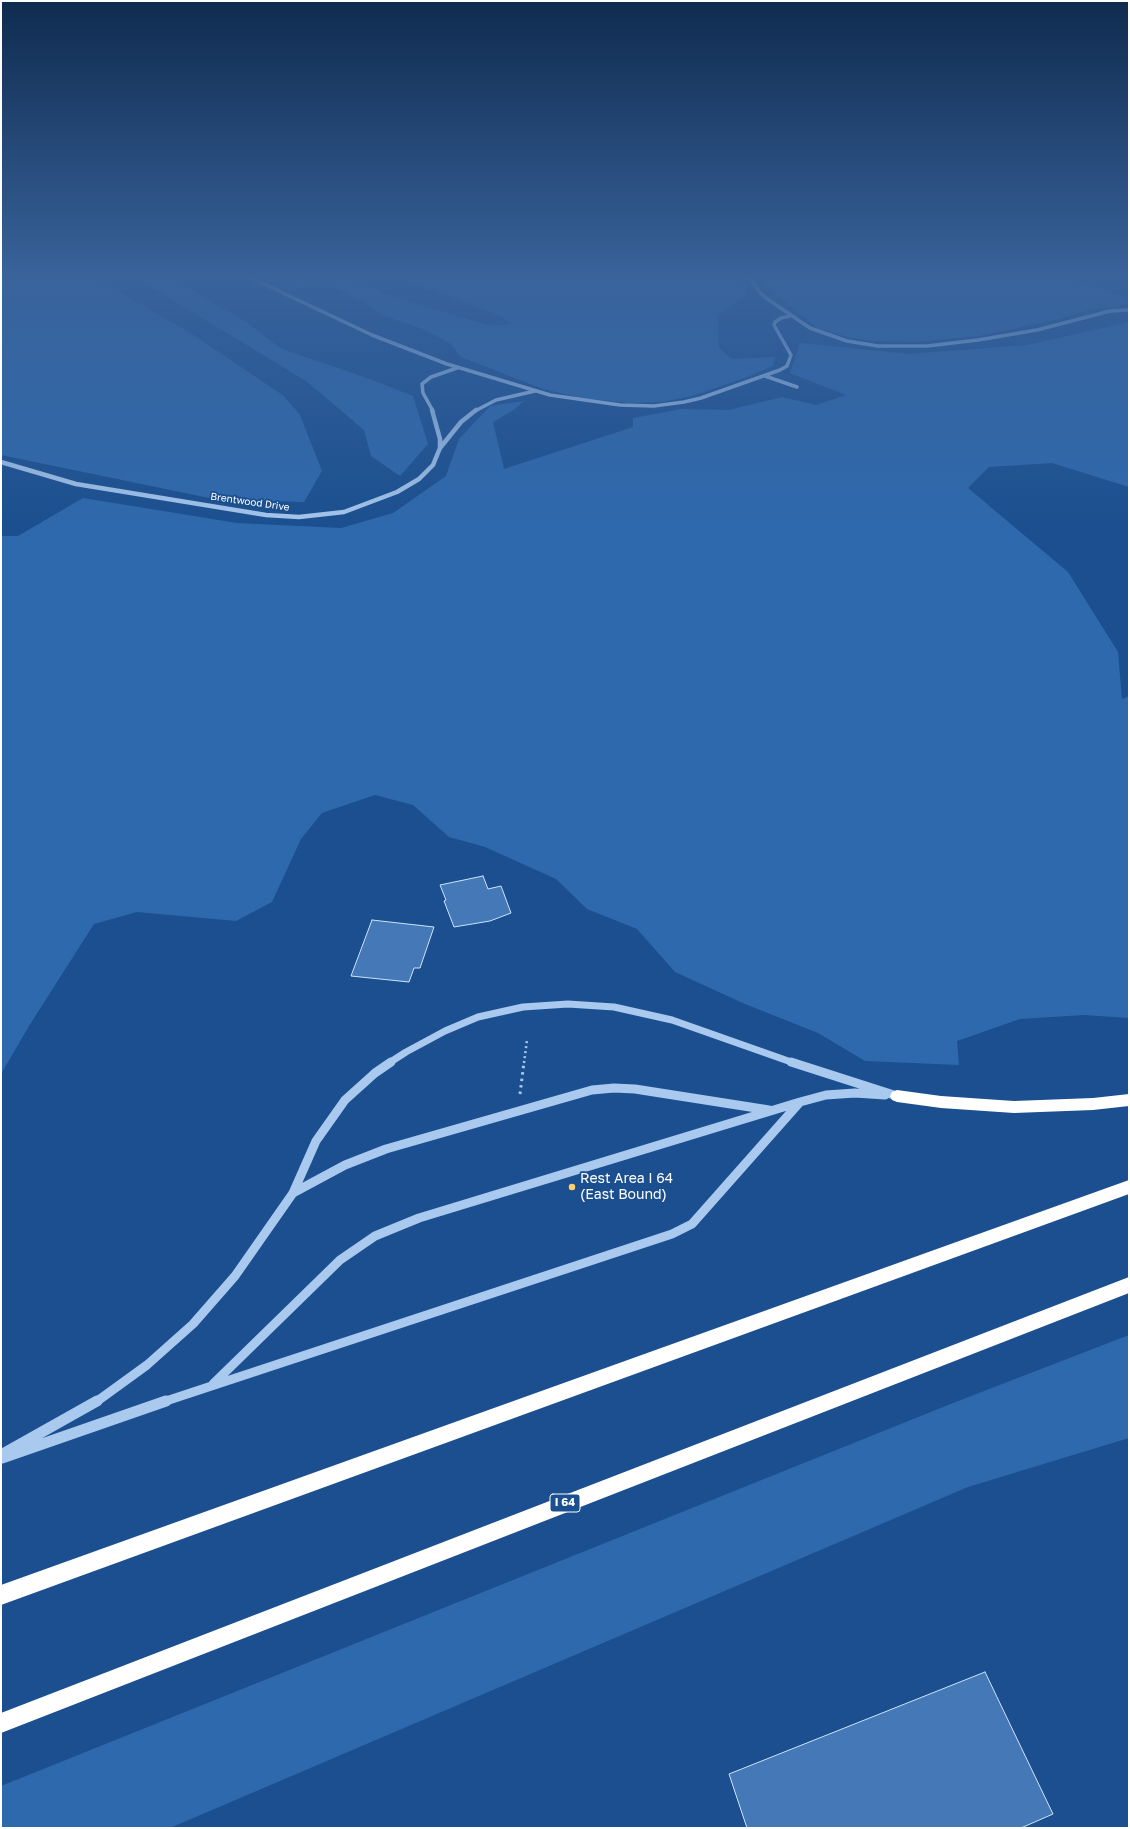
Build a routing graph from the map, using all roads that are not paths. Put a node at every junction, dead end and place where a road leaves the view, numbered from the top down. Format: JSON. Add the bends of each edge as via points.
{"nodes":[{"id":1,"x":440,"y":361,"type":"edge"},
{"id":2,"x":790,"y":361,"type":"edge"},
{"id":3,"x":457,"y":368,"type":"junction"},
{"id":4,"x":765,"y":376,"type":"junction"},
{"id":5,"x":797,"y":387,"type":"dead end"},
{"id":6,"x":535,"y":391,"type":"junction"},
{"id":7,"x":440,"y":448,"type":"junction"},
{"id":8,"x":1,"y":462,"type":"edge"},
{"id":9,"x":897,"y":1096,"type":"junction"},
{"id":10,"x":1129,"y":1100,"type":"edge"},
{"id":11,"x":800,"y":1102,"type":"junction"},
{"id":12,"x":771,"y":1110,"type":"junction"},
{"id":13,"x":1129,"y":1187,"type":"edge"},
{"id":14,"x":293,"y":1193,"type":"junction"},
{"id":15,"x":1129,"y":1285,"type":"edge"},
{"id":16,"x":211,"y":1386,"type":"junction"},
{"id":17,"x":1,"y":1454,"type":"edge"},
{"id":18,"x":1,"y":1458,"type":"edge"},
{"id":19,"x":1,"y":1595,"type":"edge"},
{"id":20,"x":1,"y":1723,"type":"edge"}],
"edges":[{"from":1,"to":3,"type":"street"},
{"from":2,"to":4,"type":"street","via":[[787,366]]},
{"from":3,"to":6,"type":"street"},
{"from":3,"to":7,"type":"street","via":[[422,384],[423,393],[435,415]]},
{"from":4,"to":5,"type":"street"},
{"from":4,"to":6,"type":"street","via":[[701,398],[654,406],[591,402]]},
{"from":6,"to":7,"type":"street","name":"Brentwood Drive","via":[[496,400],[475,411],[461,422]]},
{"from":7,"to":8,"type":"street","name":"Brentwood Drive","via":[[437,458],[426,472],[397,492],[344,512],[299,517],[266,515],[76,484]]},
{"from":9,"to":10,"type":"highway","via":[[1014,1107]]},
{"from":9,"to":11,"type":"street","via":[[855,1093],[826,1095]]},
{"from":9,"to":14,"type":"street","via":[[813,1070],[672,1020],[614,1007],[568,1004],[523,1008],[478,1018],[445,1031],[406,1052],[375,1073],[345,1100],[316,1141]]},
{"from":11,"to":12,"type":"street"},
{"from":11,"to":16,"type":"street","via":[[692,1224],[672,1234]]},
{"from":12,"to":14,"type":"street","via":[[635,1089],[592,1090],[386,1148],[345,1165]]},
{"from":12,"to":16,"type":"street","via":[[419,1218],[375,1236],[340,1260]]},
{"from":13,"to":19,"type":"highway"},
{"from":14,"to":17,"type":"street","via":[[235,1276],[193,1324],[147,1365],[88,1408]]},
{"from":15,"to":20,"type":"highway","number":"I 64"},
{"from":16,"to":18,"type":"street"}]}
